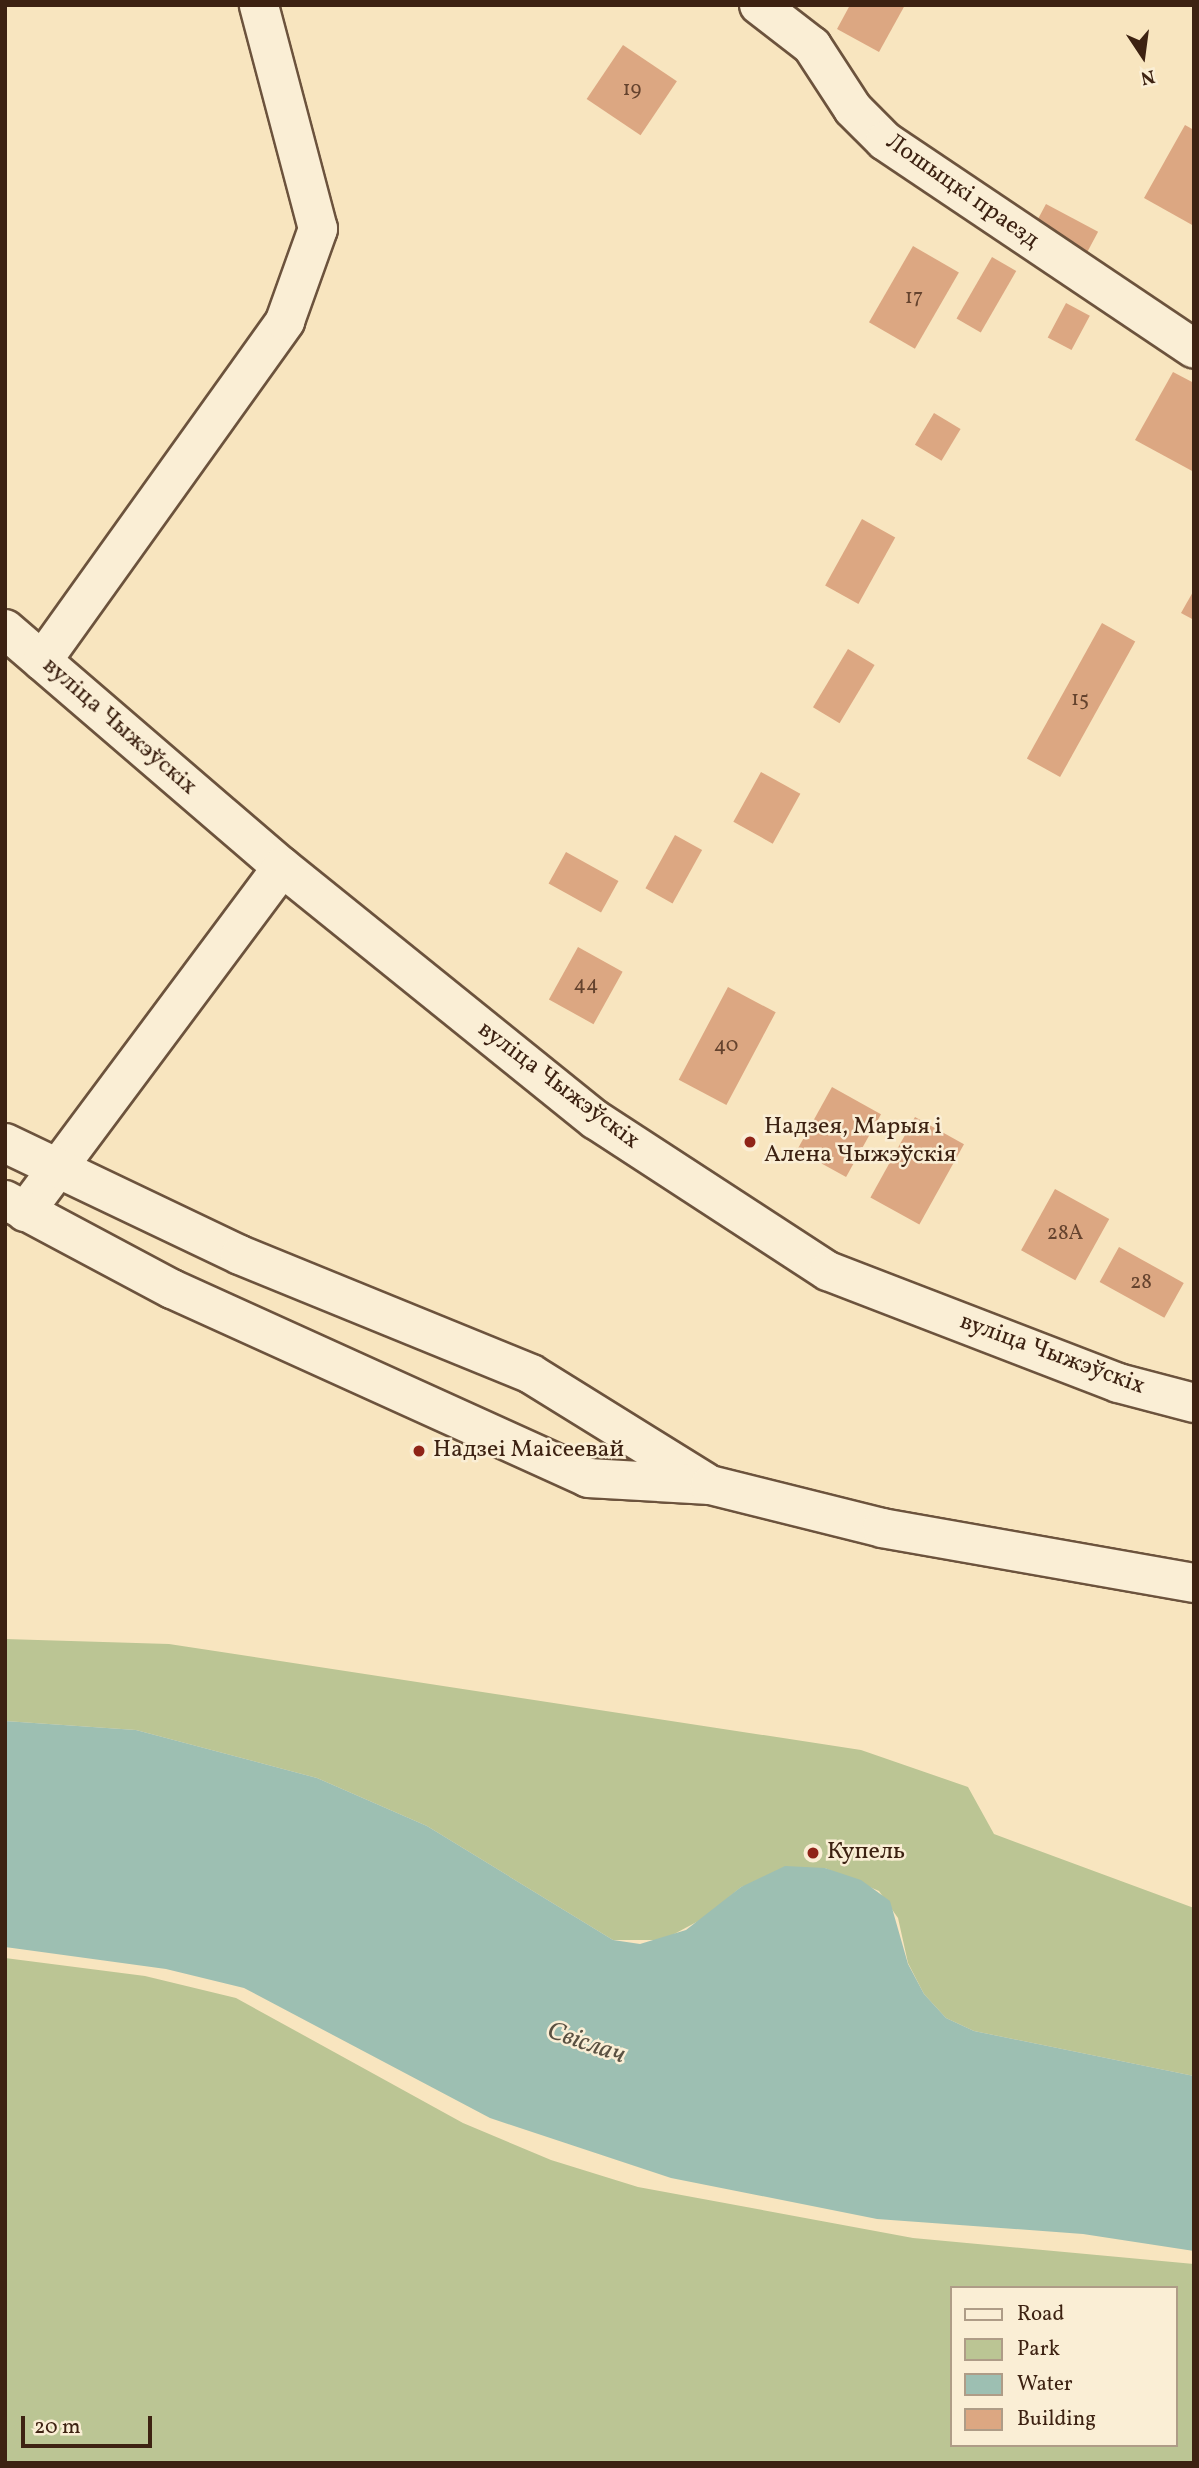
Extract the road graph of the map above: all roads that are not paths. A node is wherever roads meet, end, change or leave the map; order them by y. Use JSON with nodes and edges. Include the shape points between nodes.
{"nodes":[{"id":1,"x":259,"y":5,"type":"edge"},
{"id":2,"x":759,"y":5,"type":"edge"},
{"id":3,"x":1194,"y":349,"type":"edge"},
{"id":4,"x":5,"y":629,"type":"edge"},
{"id":5,"x":42,"y":661,"type":"junction"},
{"id":6,"x":282,"y":867,"type":"junction"},
{"id":7,"x":5,"y":1143,"type":"edge"},
{"id":8,"x":54,"y":1170,"type":"junction"},
{"id":9,"x":15,"y":1206,"type":"edge"},
{"id":10,"x":1194,"y":1403,"type":"edge"},
{"id":11,"x":710,"y":1485,"type":"junction"},
{"id":12,"x":1194,"y":1583,"type":"edge"}],
"edges":[{"from":1,"to":5,"type":"street","via":[[318,229],[285,321]]},
{"from":2,"to":3,"type":"street","name":"Лошыцкі праезд","via":[[812,46],[853,109],[885,141]]},
{"from":4,"to":5,"type":"street","name":"вуліца Чыжэўскіх"},
{"from":5,"to":6,"type":"street","name":"вуліца Чыжэўскіх"},
{"from":6,"to":8,"type":"street"},
{"from":6,"to":10,"type":"street","name":"вуліца Чыжэўскіх","via":[[596,1120],[828,1271],[1118,1383]]},
{"from":7,"to":8,"type":"street"},
{"from":8,"to":9,"type":"street"},
{"from":8,"to":11,"type":"street","via":[[531,1374]]},
{"from":9,"to":11,"type":"street","via":[[172,1289],[588,1478]]},
{"from":11,"to":12,"type":"street","via":[[882,1528]]}]}
